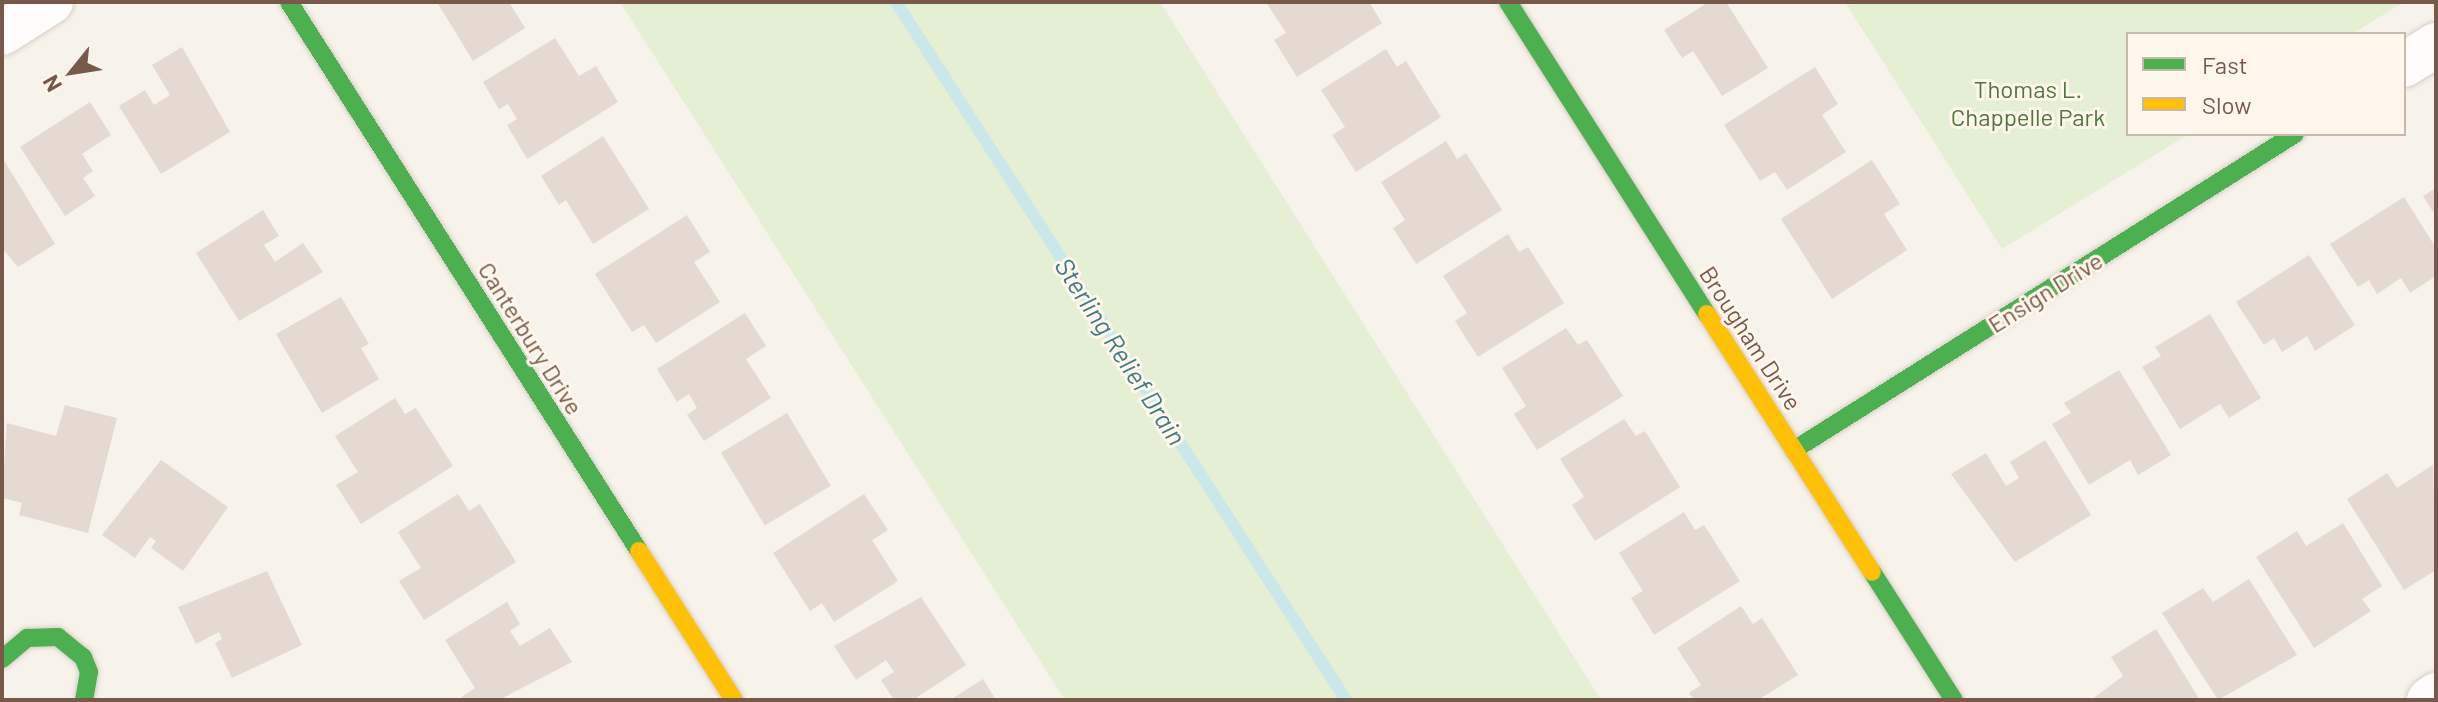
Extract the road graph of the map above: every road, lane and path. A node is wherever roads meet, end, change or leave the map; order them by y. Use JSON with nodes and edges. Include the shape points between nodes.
{"nodes":[{"id":1,"x":51,"y":2,"type":"edge"},
{"id":2,"x":289,"y":2,"type":"edge"},
{"id":3,"x":1508,"y":2,"type":"edge"},
{"id":4,"x":2,"y":33,"type":"edge"},
{"id":5,"x":2436,"y":45,"type":"edge"},
{"id":6,"x":2406,"y":64,"type":"edge"},
{"id":7,"x":2292,"y":136,"type":"edge"},
{"id":8,"x":1794,"y":450,"type":"junction"},
{"id":9,"x":2,"y":659,"type":"edge"},
{"id":10,"x":2436,"y":695,"type":"edge"},
{"id":11,"x":84,"y":700,"type":"edge"},
{"id":12,"x":734,"y":700,"type":"edge"},
{"id":13,"x":1954,"y":700,"type":"edge"},
{"id":14,"x":2429,"y":700,"type":"edge"}],
"edges":[{"from":1,"to":4,"type":"street"},
{"from":2,"to":12,"type":"street","name":"Canterbury Drive"},
{"from":3,"to":8,"type":"street","name":"Brougham Drive"},
{"from":5,"to":6,"type":"street"},
{"from":7,"to":8,"type":"street","name":"Ensign Drive"},
{"from":8,"to":13,"type":"street","name":"Brougham Drive"},
{"from":9,"to":11,"type":"street","via":[[27,638],[58,637],[83,657],[89,672]]},
{"from":10,"to":14,"type":"street"}]}
